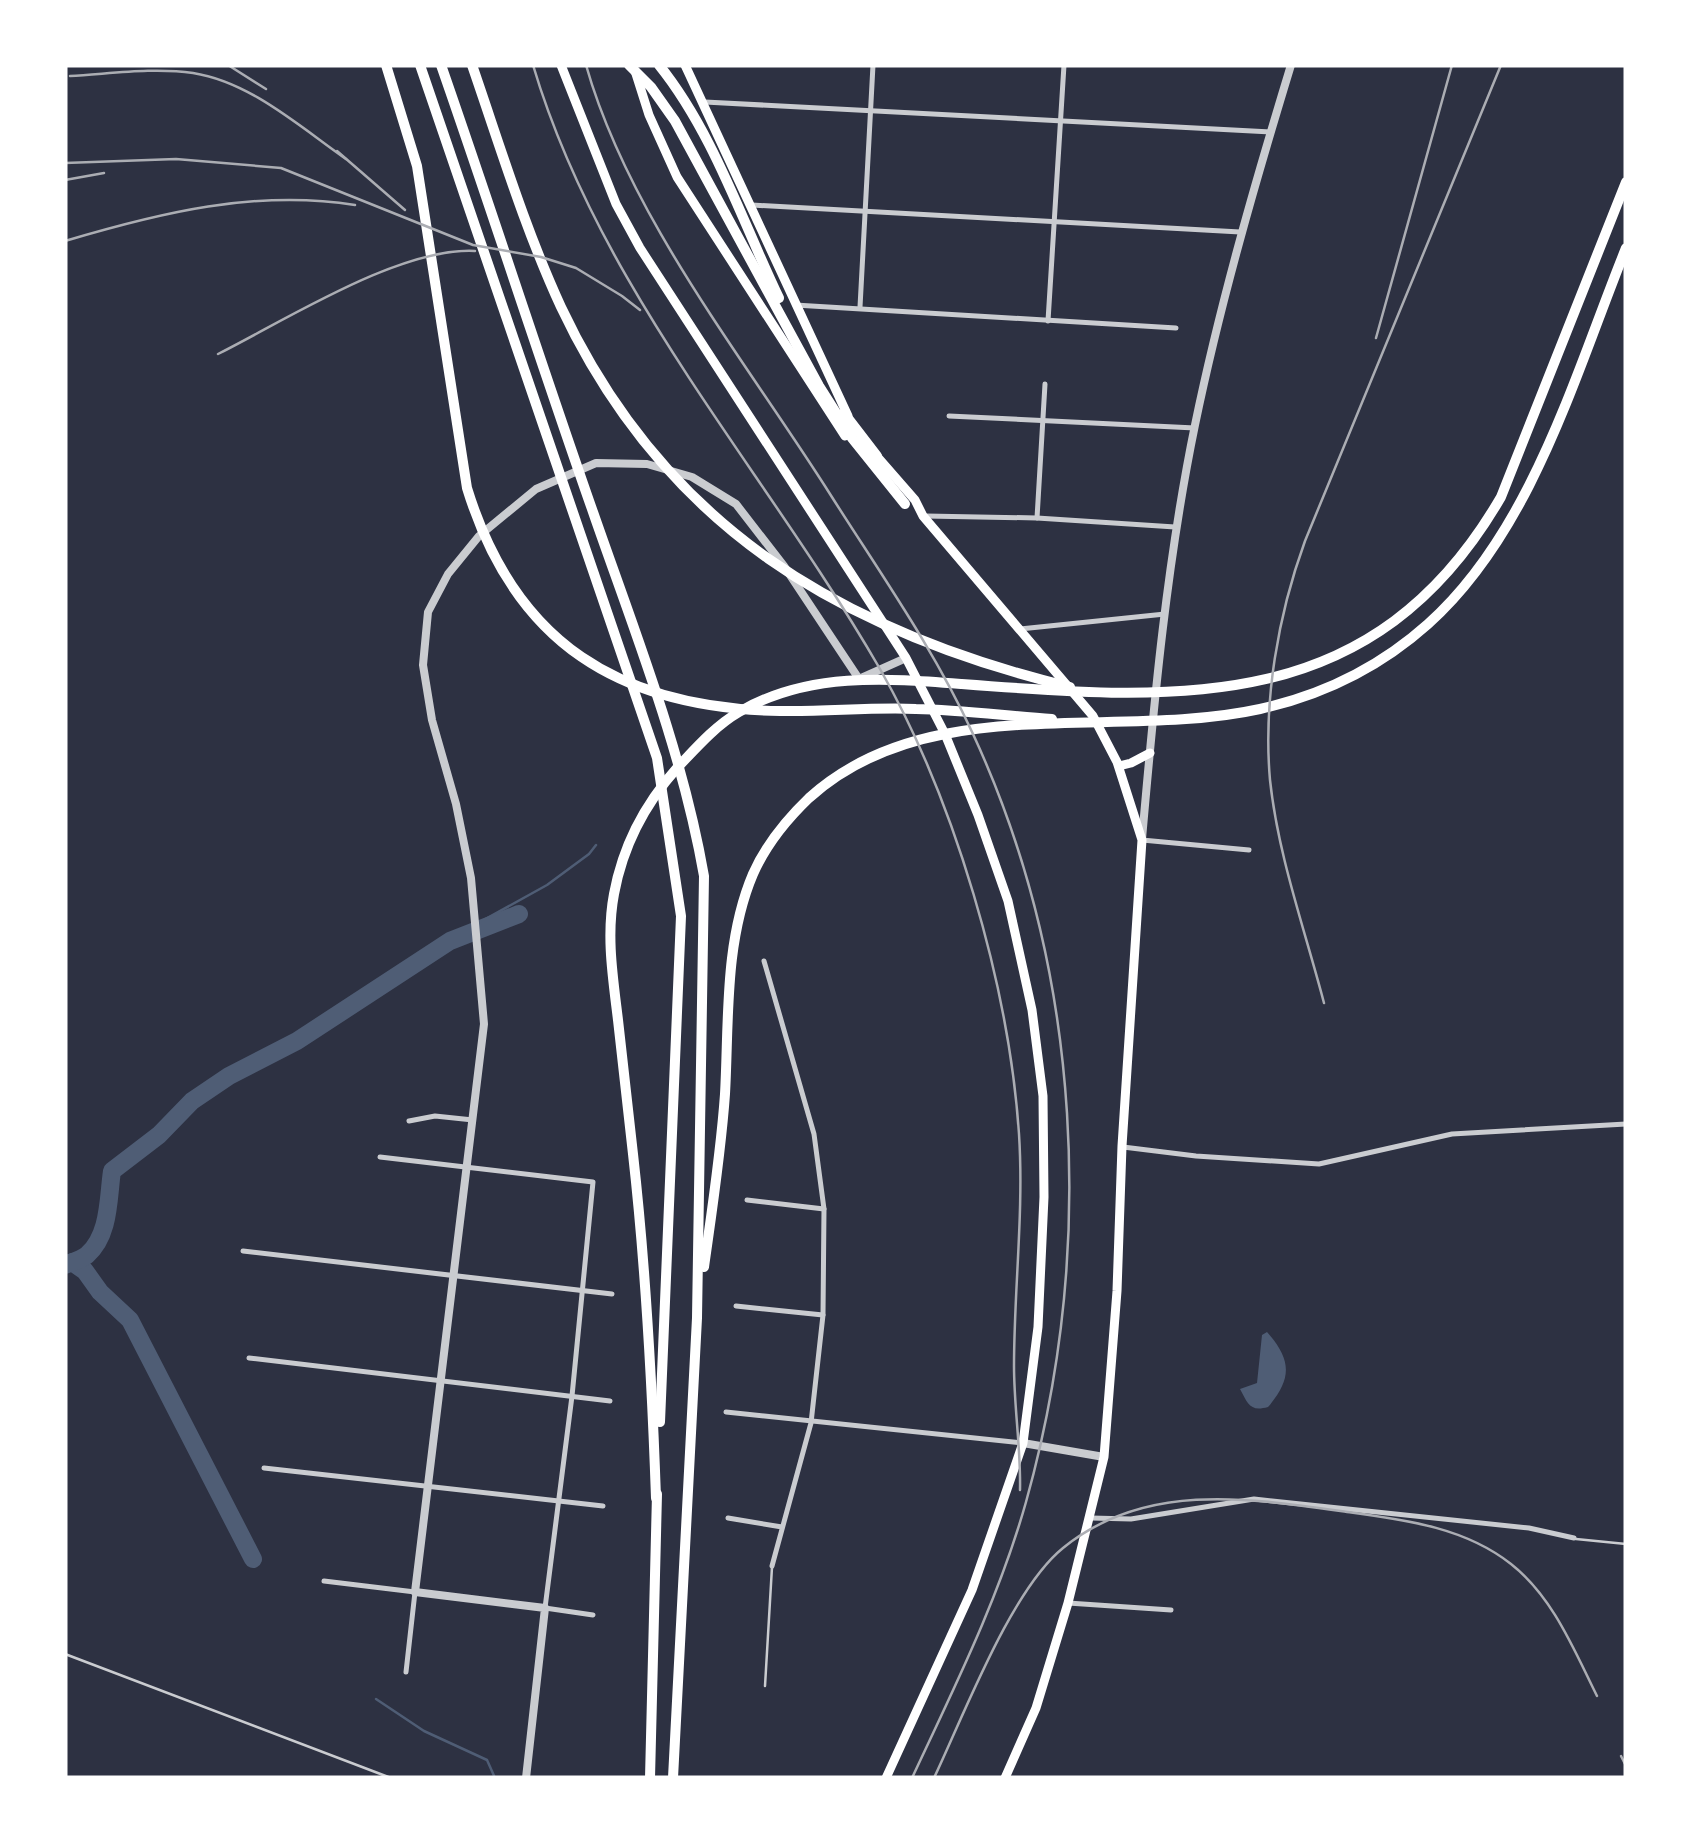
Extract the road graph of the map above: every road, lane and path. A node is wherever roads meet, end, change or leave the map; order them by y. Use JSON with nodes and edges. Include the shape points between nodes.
{"nodes":[{"id":1,"x":386,"y":65,"type":"edge"},
{"id":2,"x":420,"y":65,"type":"edge"},
{"id":3,"x":441,"y":65,"type":"edge"},
{"id":4,"x":472,"y":65,"type":"edge"},
{"id":5,"x":561,"y":65,"type":"edge"},
{"id":6,"x":631,"y":65,"type":"edge"},
{"id":7,"x":659,"y":65,"type":"edge"},
{"id":8,"x":685,"y":65,"type":"edge"},
{"id":9,"x":873,"y":65,"type":"edge"},
{"id":10,"x":1064,"y":65,"type":"edge"},
{"id":11,"x":1291,"y":65,"type":"edge"},
{"id":12,"x":702,"y":102,"type":"junction"},
{"id":13,"x":871,"y":111,"type":"junction"},
{"id":14,"x":1060,"y":122,"type":"junction"},
{"id":15,"x":1271,"y":132,"type":"junction"},
{"id":16,"x":1626,"y":168,"type":"edge"},
{"id":17,"x":1626,"y":182,"type":"edge"},
{"id":18,"x":1618,"y":202,"type":"junction"},
{"id":19,"x":749,"y":205,"type":"junction"},
{"id":20,"x":866,"y":210,"type":"junction"},
{"id":21,"x":1056,"y":221,"type":"junction"},
{"id":22,"x":1244,"y":232,"type":"junction"},
{"id":23,"x":1626,"y":248,"type":"edge"},
{"id":24,"x":794,"y":304,"type":"junction"},
{"id":25,"x":860,"y":308,"type":"junction"},
{"id":26,"x":1048,"y":322,"type":"junction"},
{"id":27,"x":1176,"y":328,"type":"dead end"},
{"id":28,"x":1045,"y":384,"type":"dead end"},
{"id":29,"x":950,"y":416,"type":"dead end"},
{"id":30,"x":1042,"y":420,"type":"junction"},
{"id":31,"x":1195,"y":428,"type":"junction"},
{"id":32,"x":877,"y":456,"type":"junction"},
{"id":33,"x":904,"y":504,"type":"junction"},
{"id":34,"x":923,"y":516,"type":"junction"},
{"id":35,"x":1037,"y":518,"type":"junction"},
{"id":36,"x":1178,"y":528,"type":"junction"},
{"id":37,"x":1166,"y":614,"type":"junction"},
{"id":38,"x":1020,"y":629,"type":"junction"},
{"id":39,"x":906,"y":658,"type":"junction"},
{"id":40,"x":858,"y":680,"type":"junction"},
{"id":41,"x":1106,"y":694,"type":"junction"},
{"id":42,"x":1088,"y":722,"type":"junction"},
{"id":43,"x":1150,"y":753,"type":"junction"},
{"id":44,"x":1118,"y":766,"type":"junction"},
{"id":45,"x":1142,"y":840,"type":"junction"},
{"id":46,"x":1249,"y":850,"type":"dead end"},
{"id":47,"x":764,"y":961,"type":"dead end"},
{"id":48,"x":473,"y":1120,"type":"junction"},
{"id":49,"x":409,"y":1121,"type":"dead end"},
{"id":50,"x":1626,"y":1124,"type":"edge"},
{"id":51,"x":1122,"y":1146,"type":"junction"},
{"id":52,"x":380,"y":1157,"type":"dead end"},
{"id":53,"x":468,"y":1167,"type":"junction"},
{"id":54,"x":747,"y":1200,"type":"dead end"},
{"id":55,"x":824,"y":1209,"type":"junction"},
{"id":56,"x":243,"y":1251,"type":"dead end"},
{"id":57,"x":453,"y":1275,"type":"junction"},
{"id":58,"x":584,"y":1291,"type":"junction"},
{"id":59,"x":612,"y":1294,"type":"dead end"},
{"id":60,"x":736,"y":1306,"type":"dead end"},
{"id":61,"x":823,"y":1315,"type":"junction"},
{"id":62,"x":697,"y":1318,"type":"junction"},
{"id":63,"x":249,"y":1358,"type":"dead end"},
{"id":64,"x":442,"y":1381,"type":"junction"},
{"id":65,"x":572,"y":1396,"type":"junction"},
{"id":66,"x":610,"y":1400,"type":"dead end"},
{"id":67,"x":726,"y":1412,"type":"dead end"},
{"id":68,"x":812,"y":1423,"type":"junction"},
{"id":69,"x":1022,"y":1443,"type":"junction"},
{"id":70,"x":1104,"y":1457,"type":"junction"},
{"id":71,"x":264,"y":1468,"type":"dead end"},
{"id":72,"x":428,"y":1487,"type":"junction"},
{"id":73,"x":656,"y":1498,"type":"junction"},
{"id":74,"x":558,"y":1501,"type":"junction"},
{"id":75,"x":603,"y":1506,"type":"dead end"},
{"id":76,"x":728,"y":1518,"type":"dead end"},
{"id":77,"x":1088,"y":1518,"type":"junction"},
{"id":78,"x":782,"y":1526,"type":"junction"},
{"id":79,"x":1574,"y":1538,"type":"joint"},
{"id":80,"x":1626,"y":1544,"type":"edge"},
{"id":81,"x":772,"y":1566,"type":"joint"},
{"id":82,"x":324,"y":1581,"type":"dead end"},
{"id":83,"x":415,"y":1592,"type":"junction"},
{"id":84,"x":1068,"y":1603,"type":"junction"},
{"id":85,"x":545,"y":1608,"type":"junction"},
{"id":86,"x":1171,"y":1610,"type":"dead end"},
{"id":87,"x":593,"y":1615,"type":"dead end"},
{"id":88,"x":65,"y":1654,"type":"edge"},
{"id":89,"x":406,"y":1672,"type":"dead end"},
{"id":90,"x":765,"y":1686,"type":"dead end"},
{"id":91,"x":391,"y":1778,"type":"edge"},
{"id":92,"x":526,"y":1778,"type":"edge"},
{"id":93,"x":650,"y":1778,"type":"edge"},
{"id":94,"x":673,"y":1778,"type":"edge"},
{"id":95,"x":886,"y":1778,"type":"edge"},
{"id":96,"x":1006,"y":1778,"type":"edge"}],
"edges":[{"from":1,"to":42,"type":"highway","via":[[430,236],[467,488],[503,574],[560,641],[646,692],[708,707],[915,708]]},
{"from":2,"to":73,"type":"highway","via":[[657,758],[680,900]]},
{"from":3,"to":62,"type":"highway","via":[[668,722],[704,876]]},
{"from":4,"to":41,"type":"highway","via":[[551,285],[593,366],[642,438],[719,520],[786,572],[874,622],[976,661]]},
{"from":5,"to":39,"type":"main road","via":[[640,248]]},
{"from":6,"to":33,"type":"highway","via":[[658,96],[819,386]]},
{"from":6,"to":33,"type":"main road","via":[[688,197],[823,406]]},
{"from":7,"to":32,"type":"highway","via":[[707,144],[815,365]]},
{"from":8,"to":12,"type":"main road"},
{"from":9,"to":13,"type":"street"},
{"from":10,"to":14,"type":"street"},
{"from":11,"to":15,"type":"street"},
{"from":12,"to":13,"type":"street"},
{"from":12,"to":19,"type":"main road"},
{"from":13,"to":14,"type":"street"},
{"from":13,"to":20,"type":"street"},
{"from":14,"to":15,"type":"street"},
{"from":14,"to":21,"type":"street"},
{"from":15,"to":22,"type":"street"},
{"from":16,"to":18,"type":"highway"},
{"from":17,"to":18,"type":"highway"},
{"from":18,"to":41,"type":"highway","via":[[1501,497],[1472,544],[1418,604],[1367,640],[1293,672],[1194,692]]},
{"from":19,"to":20,"type":"street"},
{"from":19,"to":24,"type":"main road"},
{"from":20,"to":21,"type":"street"},
{"from":20,"to":25,"type":"street"},
{"from":21,"to":22,"type":"street"},
{"from":21,"to":26,"type":"street"},
{"from":22,"to":31,"type":"street"},
{"from":23,"to":42,"type":"highway","via":[[1523,500],[1487,560],[1430,622],[1352,678],[1263,709]]},
{"from":24,"to":25,"type":"street"},
{"from":24,"to":32,"type":"main road","via":[[842,406]]},
{"from":25,"to":26,"type":"street"},
{"from":26,"to":27,"type":"street"},
{"from":28,"to":30,"type":"street"},
{"from":29,"to":30,"type":"street"},
{"from":30,"to":31,"type":"street"},
{"from":30,"to":35,"type":"street"},
{"from":31,"to":36,"type":"street"},
{"from":32,"to":34,"type":"main road"},
{"from":33,"to":34,"type":"main road"},
{"from":34,"to":35,"type":"street"},
{"from":34,"to":38,"type":"main road"},
{"from":35,"to":36,"type":"street"},
{"from":36,"to":37,"type":"street"},
{"from":37,"to":38,"type":"street"},
{"from":37,"to":43,"type":"street"},
{"from":38,"to":44,"type":"main road","via":[[1093,716]]},
{"from":39,"to":40,"type":"street"},
{"from":39,"to":69,"type":"main road","via":[[978,815],[1008,901],[1032,1010],[1043,1096],[1044,1197],[1038,1328]]},
{"from":40,"to":41,"type":"highway"},
{"from":40,"to":48,"type":"street","via":[[736,504],[692,477],[647,464],[596,463],[536,489],[479,536],[428,612],[423,665],[477,920],[484,1024]]},
{"from":40,"to":73,"type":"highway","via":[[807,686],[743,709],[707,737],[651,799],[616,885],[610,941],[648,1306]]},
{"from":42,"to":62,"type":"highway","via":[[923,738],[876,754],[833,779],[778,832],[753,874],[736,936],[721,1143]]},
{"from":43,"to":44,"type":"main road"},
{"from":43,"to":45,"type":"street"},
{"from":44,"to":45,"type":"main road"},
{"from":45,"to":46,"type":"street"},
{"from":45,"to":51,"type":"main road"},
{"from":47,"to":55,"type":"street","via":[[814,1134]]},
{"from":48,"to":49,"type":"street"},
{"from":48,"to":53,"type":"street"},
{"from":50,"to":51,"type":"street","via":[[1452,1134],[1319,1164]]},
{"from":51,"to":70,"type":"main road"},
{"from":52,"to":53,"type":"street"},
{"from":53,"to":57,"type":"street"},
{"from":53,"to":58,"type":"street","via":[[594,1182]]},
{"from":54,"to":55,"type":"street"},
{"from":55,"to":61,"type":"street"},
{"from":56,"to":57,"type":"street"},
{"from":57,"to":58,"type":"street"},
{"from":57,"to":64,"type":"street"},
{"from":58,"to":59,"type":"street"},
{"from":58,"to":65,"type":"street"},
{"from":60,"to":61,"type":"street"},
{"from":61,"to":68,"type":"street"},
{"from":62,"to":94,"type":"highway"},
{"from":63,"to":64,"type":"street"},
{"from":64,"to":65,"type":"street"},
{"from":64,"to":72,"type":"street"},
{"from":65,"to":66,"type":"street"},
{"from":65,"to":74,"type":"street"},
{"from":67,"to":68,"type":"street"},
{"from":68,"to":69,"type":"street"},
{"from":68,"to":78,"type":"street"},
{"from":69,"to":70,"type":"street"},
{"from":69,"to":95,"type":"main road","via":[[972,1590]]},
{"from":70,"to":77,"type":"main road"},
{"from":71,"to":72,"type":"street"},
{"from":72,"to":74,"type":"street"},
{"from":72,"to":83,"type":"street"},
{"from":73,"to":93,"type":"highway"},
{"from":74,"to":75,"type":"street"},
{"from":74,"to":85,"type":"street"},
{"from":76,"to":78,"type":"street"},
{"from":77,"to":79,"type":"street","via":[[1132,1519],[1254,1499]]},
{"from":77,"to":84,"type":"main road"},
{"from":78,"to":81,"type":"street"},
{"from":79,"to":80,"type":"lane"},
{"from":81,"to":90,"type":"lane"},
{"from":82,"to":83,"type":"street"},
{"from":83,"to":85,"type":"street"},
{"from":83,"to":89,"type":"street"},
{"from":84,"to":86,"type":"street"},
{"from":84,"to":96,"type":"main road"},
{"from":85,"to":87,"type":"street"},
{"from":85,"to":92,"type":"street"},
{"from":88,"to":91,"type":"lane"}]}
